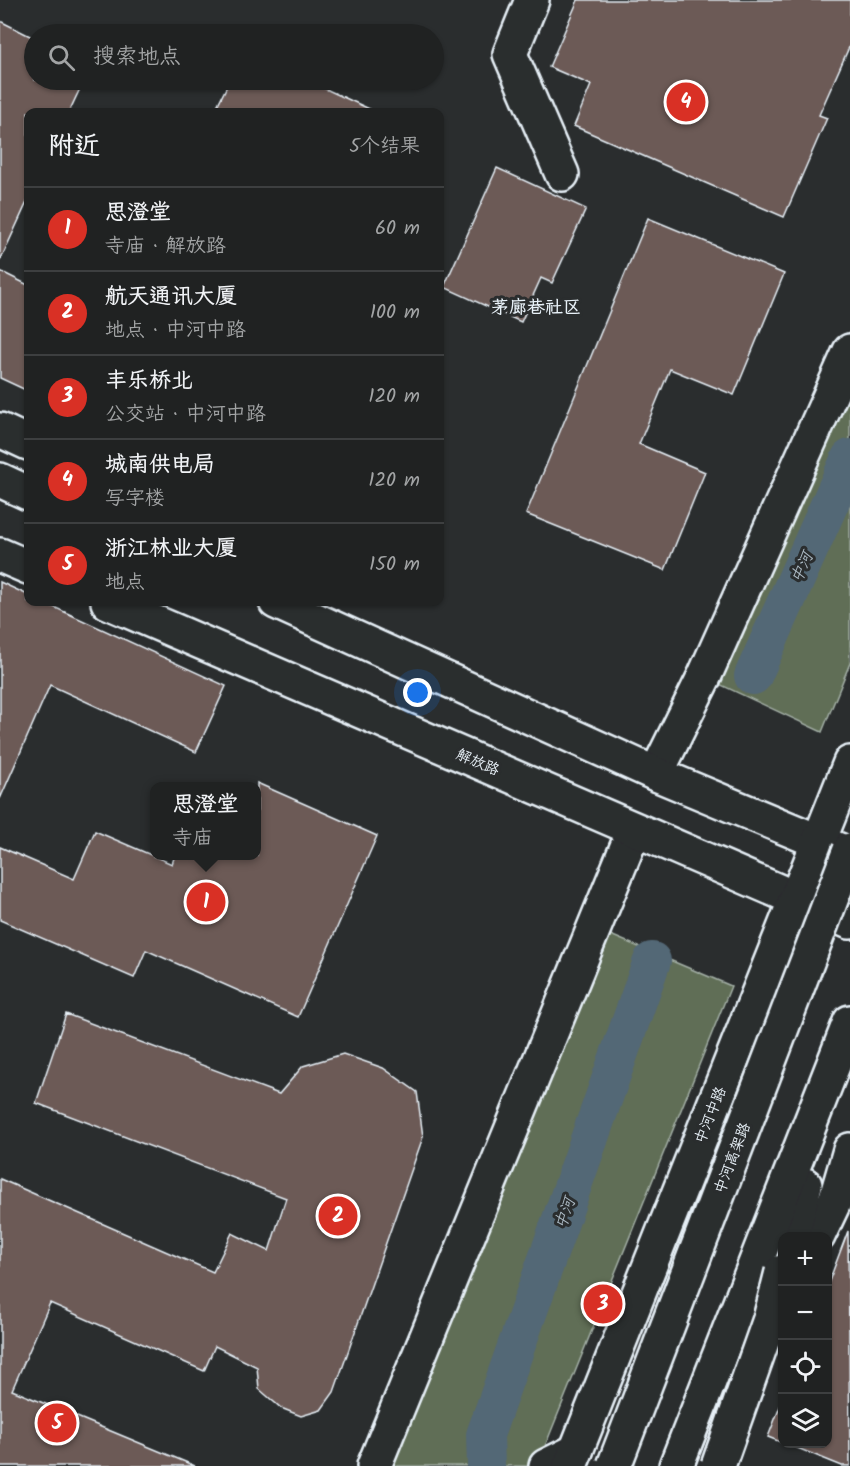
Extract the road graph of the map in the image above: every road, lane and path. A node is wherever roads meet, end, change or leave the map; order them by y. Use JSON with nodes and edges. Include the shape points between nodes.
{"nodes":[{"id":1,"x":532,"y":0,"type":"edge"},
{"id":2,"x":562,"y":174,"type":"dead end"},
{"id":3,"x":850,"y":351,"type":"edge"},
{"id":4,"x":0,"y":429,"type":"edge"},
{"id":5,"x":24,"y":441,"type":"edge"},
{"id":6,"x":0,"y":480,"type":"edge"},
{"id":7,"x":24,"y":491,"type":"edge"},
{"id":8,"x":0,"y":555,"type":"edge"},
{"id":9,"x":24,"y":565,"type":"edge"},
{"id":10,"x":117,"y":606,"type":"edge"},
{"id":11,"x":285,"y":606,"type":"edge"},
{"id":12,"x":850,"y":763,"type":"edge"},
{"id":13,"x":656,"y":774,"type":"junction"},
{"id":14,"x":634,"y":830,"type":"junction"},
{"id":15,"x":819,"y":842,"type":"junction"},
{"id":16,"x":850,"y":853,"type":"edge"},
{"id":17,"x":796,"y":899,"type":"junction"},
{"id":18,"x":850,"y":922,"type":"edge"},
{"id":19,"x":847,"y":1030,"type":"edge"},
{"id":20,"x":850,"y":1150,"type":"edge"},
{"id":21,"x":793,"y":1232,"type":"edge"},
{"id":22,"x":820,"y":1232,"type":"edge"},
{"id":23,"x":779,"y":1286,"type":"edge"},
{"id":24,"x":778,"y":1326,"type":"edge"},
{"id":25,"x":573,"y":1458,"type":"edge"},
{"id":26,"x":374,"y":1466,"type":"edge"},
{"id":27,"x":546,"y":1466,"type":"edge"},
{"id":28,"x":614,"y":1466,"type":"edge"},
{"id":29,"x":676,"y":1466,"type":"edge"},
{"id":30,"x":716,"y":1466,"type":"edge"}],
"edges":[{"from":1,"to":2,"type":"main road","via":[[510,54]]},
{"from":3,"to":13,"type":"main road","via":[[704,677]]},
{"from":4,"to":5,"type":"main road"},
{"from":6,"to":7,"type":"main road"},
{"from":8,"to":9,"type":"main road"},
{"from":10,"to":14,"type":"main road","name":"解放路"},
{"from":11,"to":13,"type":"main road"},
{"from":12,"to":15,"type":"main road","name":"中河中路"},
{"from":13,"to":15,"type":"main road"},
{"from":14,"to":17,"type":"main road","name":"解放路"},
{"from":14,"to":26,"type":"main road"},
{"from":15,"to":16,"type":"main road"},
{"from":15,"to":17,"type":"main road","name":"中河中路"},
{"from":16,"to":28,"type":"main road","name":"中河高架路","bridge":true},
{"from":17,"to":18,"type":"main road","name":"解放路"},
{"from":17,"to":25,"type":"main road","name":"中河中路"},
{"from":19,"to":21,"type":"main road"},
{"from":19,"to":29,"type":"main road"},
{"from":20,"to":22,"type":"main road","via":[[836,1198]]},
{"from":23,"to":30,"type":"main road","bridge":true},
{"from":24,"to":30,"type":"main road"},
{"from":25,"to":27,"type":"main road"}]}
